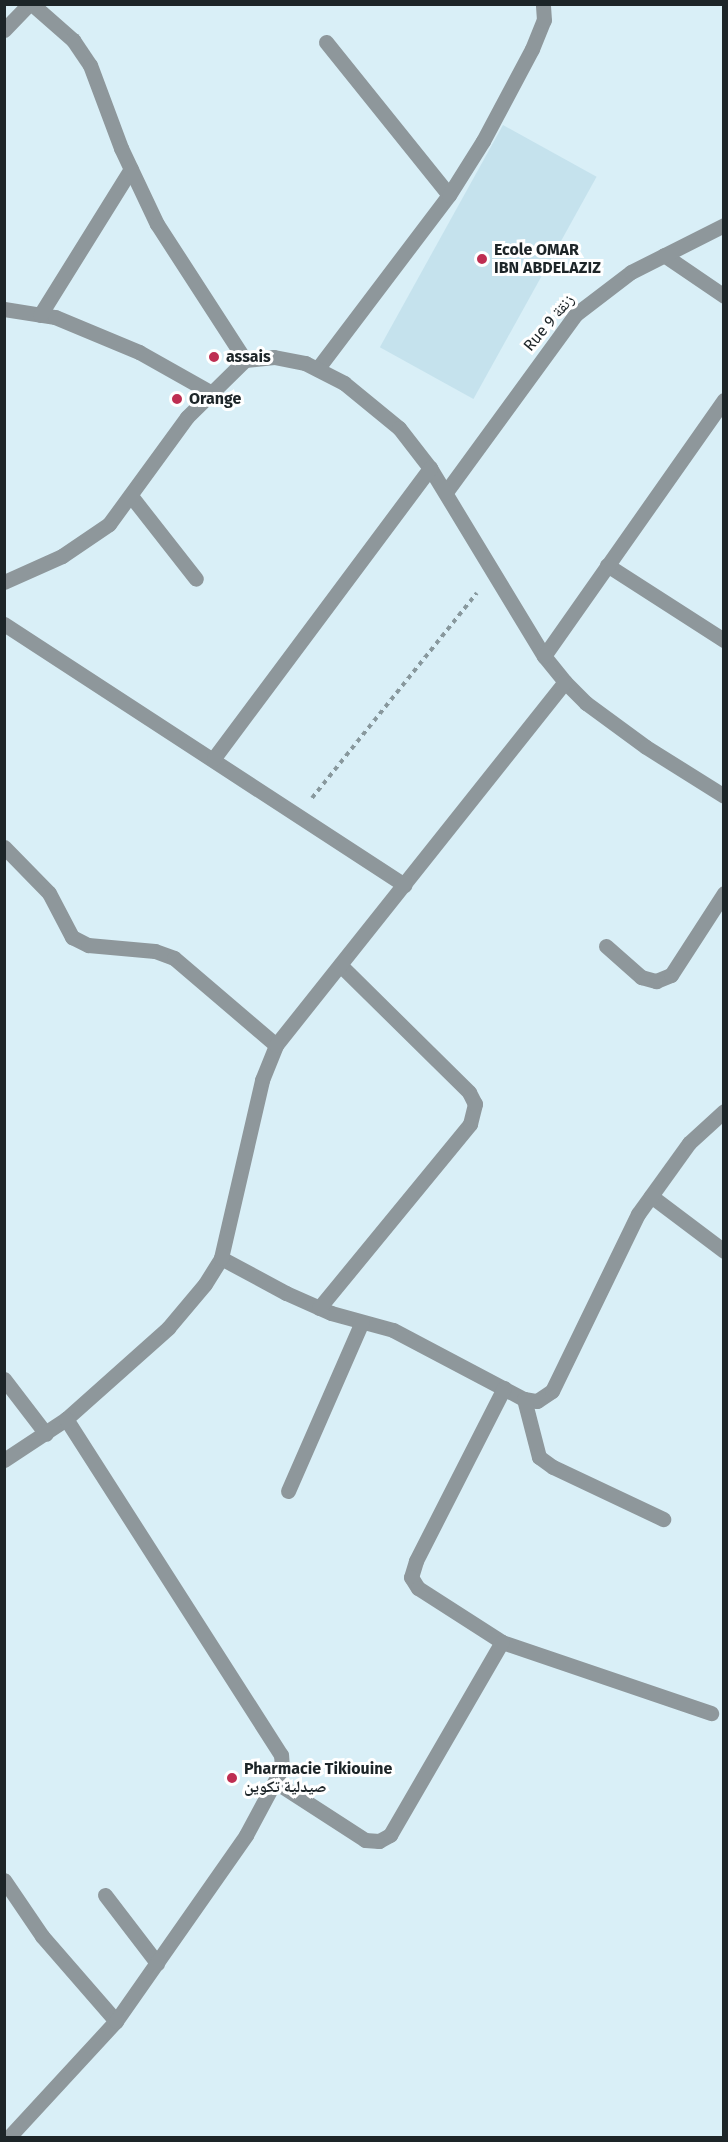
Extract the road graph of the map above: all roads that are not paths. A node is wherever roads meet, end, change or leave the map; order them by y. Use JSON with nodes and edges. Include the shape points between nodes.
{"nodes":[{"id":1,"x":30,"y":4,"type":"edge"},
{"id":2,"x":543,"y":4,"type":"edge"},
{"id":3,"x":4,"y":30,"type":"edge"},
{"id":4,"x":326,"y":42,"type":"dead end"},
{"id":5,"x":131,"y":169,"type":"junction"},
{"id":6,"x":449,"y":195,"type":"junction"},
{"id":7,"x":723,"y":225,"type":"edge"},
{"id":8,"x":664,"y":255,"type":"junction"},
{"id":9,"x":723,"y":296,"type":"edge"},
{"id":10,"x":4,"y":309,"type":"edge"},
{"id":11,"x":40,"y":315,"type":"junction"},
{"id":12,"x":245,"y":360,"type":"junction"},
{"id":13,"x":318,"y":368,"type":"junction"},
{"id":14,"x":210,"y":392,"type":"junction"},
{"id":15,"x":723,"y":400,"type":"edge"},
{"id":16,"x":430,"y":468,"type":"junction"},
{"id":17,"x":446,"y":492,"type":"junction"},
{"id":18,"x":131,"y":496,"type":"junction"},
{"id":19,"x":608,"y":565,"type":"junction"},
{"id":20,"x":196,"y":579,"type":"dead end"},
{"id":21,"x":4,"y":582,"type":"edge"},
{"id":22,"x":4,"y":624,"type":"edge"},
{"id":23,"x":723,"y":640,"type":"edge"},
{"id":24,"x":543,"y":656,"type":"junction"},
{"id":25,"x":565,"y":682,"type":"junction"},
{"id":26,"x":214,"y":758,"type":"junction"},
{"id":27,"x":723,"y":796,"type":"edge"},
{"id":28,"x":4,"y":847,"type":"edge"},
{"id":29,"x":405,"y":885,"type":"junction"},
{"id":30,"x":723,"y":893,"type":"edge"},
{"id":31,"x":606,"y":946,"type":"dead end"},
{"id":32,"x":340,"y":965,"type":"junction"},
{"id":33,"x":276,"y":1045,"type":"junction"},
{"id":34,"x":723,"y":1111,"type":"edge"},
{"id":35,"x":651,"y":1196,"type":"junction"},
{"id":36,"x":723,"y":1251,"type":"edge"},
{"id":37,"x":221,"y":1258,"type":"junction"},
{"id":38,"x":319,"y":1308,"type":"junction"},
{"id":39,"x":362,"y":1322,"type":"junction"},
{"id":40,"x":4,"y":1379,"type":"edge"},
{"id":41,"x":504,"y":1388,"type":"junction"},
{"id":42,"x":524,"y":1399,"type":"junction"},
{"id":43,"x":66,"y":1419,"type":"junction"},
{"id":44,"x":46,"y":1434,"type":"junction"},
{"id":45,"x":4,"y":1460,"type":"edge"},
{"id":46,"x":288,"y":1491,"type":"dead end"},
{"id":47,"x":663,"y":1520,"type":"dead end"},
{"id":48,"x":502,"y":1642,"type":"junction"},
{"id":49,"x":711,"y":1713,"type":"dead end"},
{"id":50,"x":277,"y":1783,"type":"junction"},
{"id":51,"x":4,"y":1880,"type":"edge"},
{"id":52,"x":105,"y":1895,"type":"dead end"},
{"id":53,"x":157,"y":1963,"type":"junction"},
{"id":54,"x":116,"y":2021,"type":"junction"},
{"id":55,"x":8,"y":2132,"type":"edge"}],
"edges":[{"from":1,"to":3,"type":"street"},
{"from":1,"to":5,"type":"street","via":[[73,40],[90,65]]},
{"from":2,"to":6,"type":"street","via":[[544,20],[532,49]]},
{"from":4,"to":6,"type":"street"},
{"from":5,"to":11,"type":"street"},
{"from":5,"to":12,"type":"street","via":[[183,267]]},
{"from":6,"to":13,"type":"street"},
{"from":7,"to":8,"type":"street","name":"Rue 9 زنقة"},
{"from":8,"to":9,"type":"street"},
{"from":8,"to":17,"type":"street","name":"Rue 9 زنقة","via":[[606,288],[576,314]]},
{"from":10,"to":11,"type":"street"},
{"from":11,"to":14,"type":"street","via":[[55,317],[139,352]]},
{"from":12,"to":13,"type":"street","via":[[274,357]]},
{"from":12,"to":14,"type":"street"},
{"from":13,"to":16,"type":"street","via":[[344,383],[399,428]]},
{"from":14,"to":18,"type":"street","via":[[187,417]]},
{"from":15,"to":19,"type":"street"},
{"from":16,"to":17,"type":"street"},
{"from":16,"to":26,"type":"street"},
{"from":17,"to":24,"type":"street"},
{"from":18,"to":20,"type":"street"},
{"from":18,"to":21,"type":"street","via":[[109,524],[62,556]]},
{"from":19,"to":23,"type":"street"},
{"from":19,"to":24,"type":"street"},
{"from":22,"to":26,"type":"street"},
{"from":24,"to":25,"type":"street"},
{"from":25,"to":27,"type":"street","via":[[586,703],[646,747]]},
{"from":25,"to":29,"type":"street"},
{"from":26,"to":29,"type":"street"},
{"from":28,"to":33,"type":"street","via":[[49,893],[72,937],[88,945],[155,951],[174,958]]},
{"from":29,"to":32,"type":"street"},
{"from":30,"to":31,"type":"street","via":[[671,975],[656,981],[641,977]]},
{"from":32,"to":33,"type":"street"},
{"from":32,"to":38,"type":"street","via":[[469,1092],[475,1104],[470,1124]]},
{"from":33,"to":37,"type":"street","via":[[262,1080]]},
{"from":34,"to":35,"type":"street","via":[[689,1143]]},
{"from":35,"to":36,"type":"street"},
{"from":35,"to":42,"type":"street","via":[[601,1285],[552,1391],[537,1401]]},
{"from":37,"to":38,"type":"street"},
{"from":37,"to":43,"type":"street","via":[[168,1328]]},
{"from":38,"to":39,"type":"street"},
{"from":39,"to":41,"type":"street","via":[[393,1330]]},
{"from":39,"to":46,"type":"street"},
{"from":40,"to":44,"type":"street"},
{"from":41,"to":42,"type":"street"},
{"from":41,"to":48,"type":"street","via":[[411,1576],[418,1588]]},
{"from":42,"to":47,"type":"street","via":[[539,1456],[552,1467]]},
{"from":43,"to":44,"type":"street"},
{"from":43,"to":50,"type":"street","via":[[281,1755]]},
{"from":44,"to":45,"type":"street"},
{"from":48,"to":49,"type":"street"},
{"from":48,"to":50,"type":"street","via":[[390,1835],[379,1841],[365,1840]]},
{"from":50,"to":53,"type":"street"},
{"from":51,"to":54,"type":"street","via":[[42,1936]]},
{"from":52,"to":53,"type":"street"},
{"from":53,"to":54,"type":"street"},
{"from":54,"to":55,"type":"street"}]}
